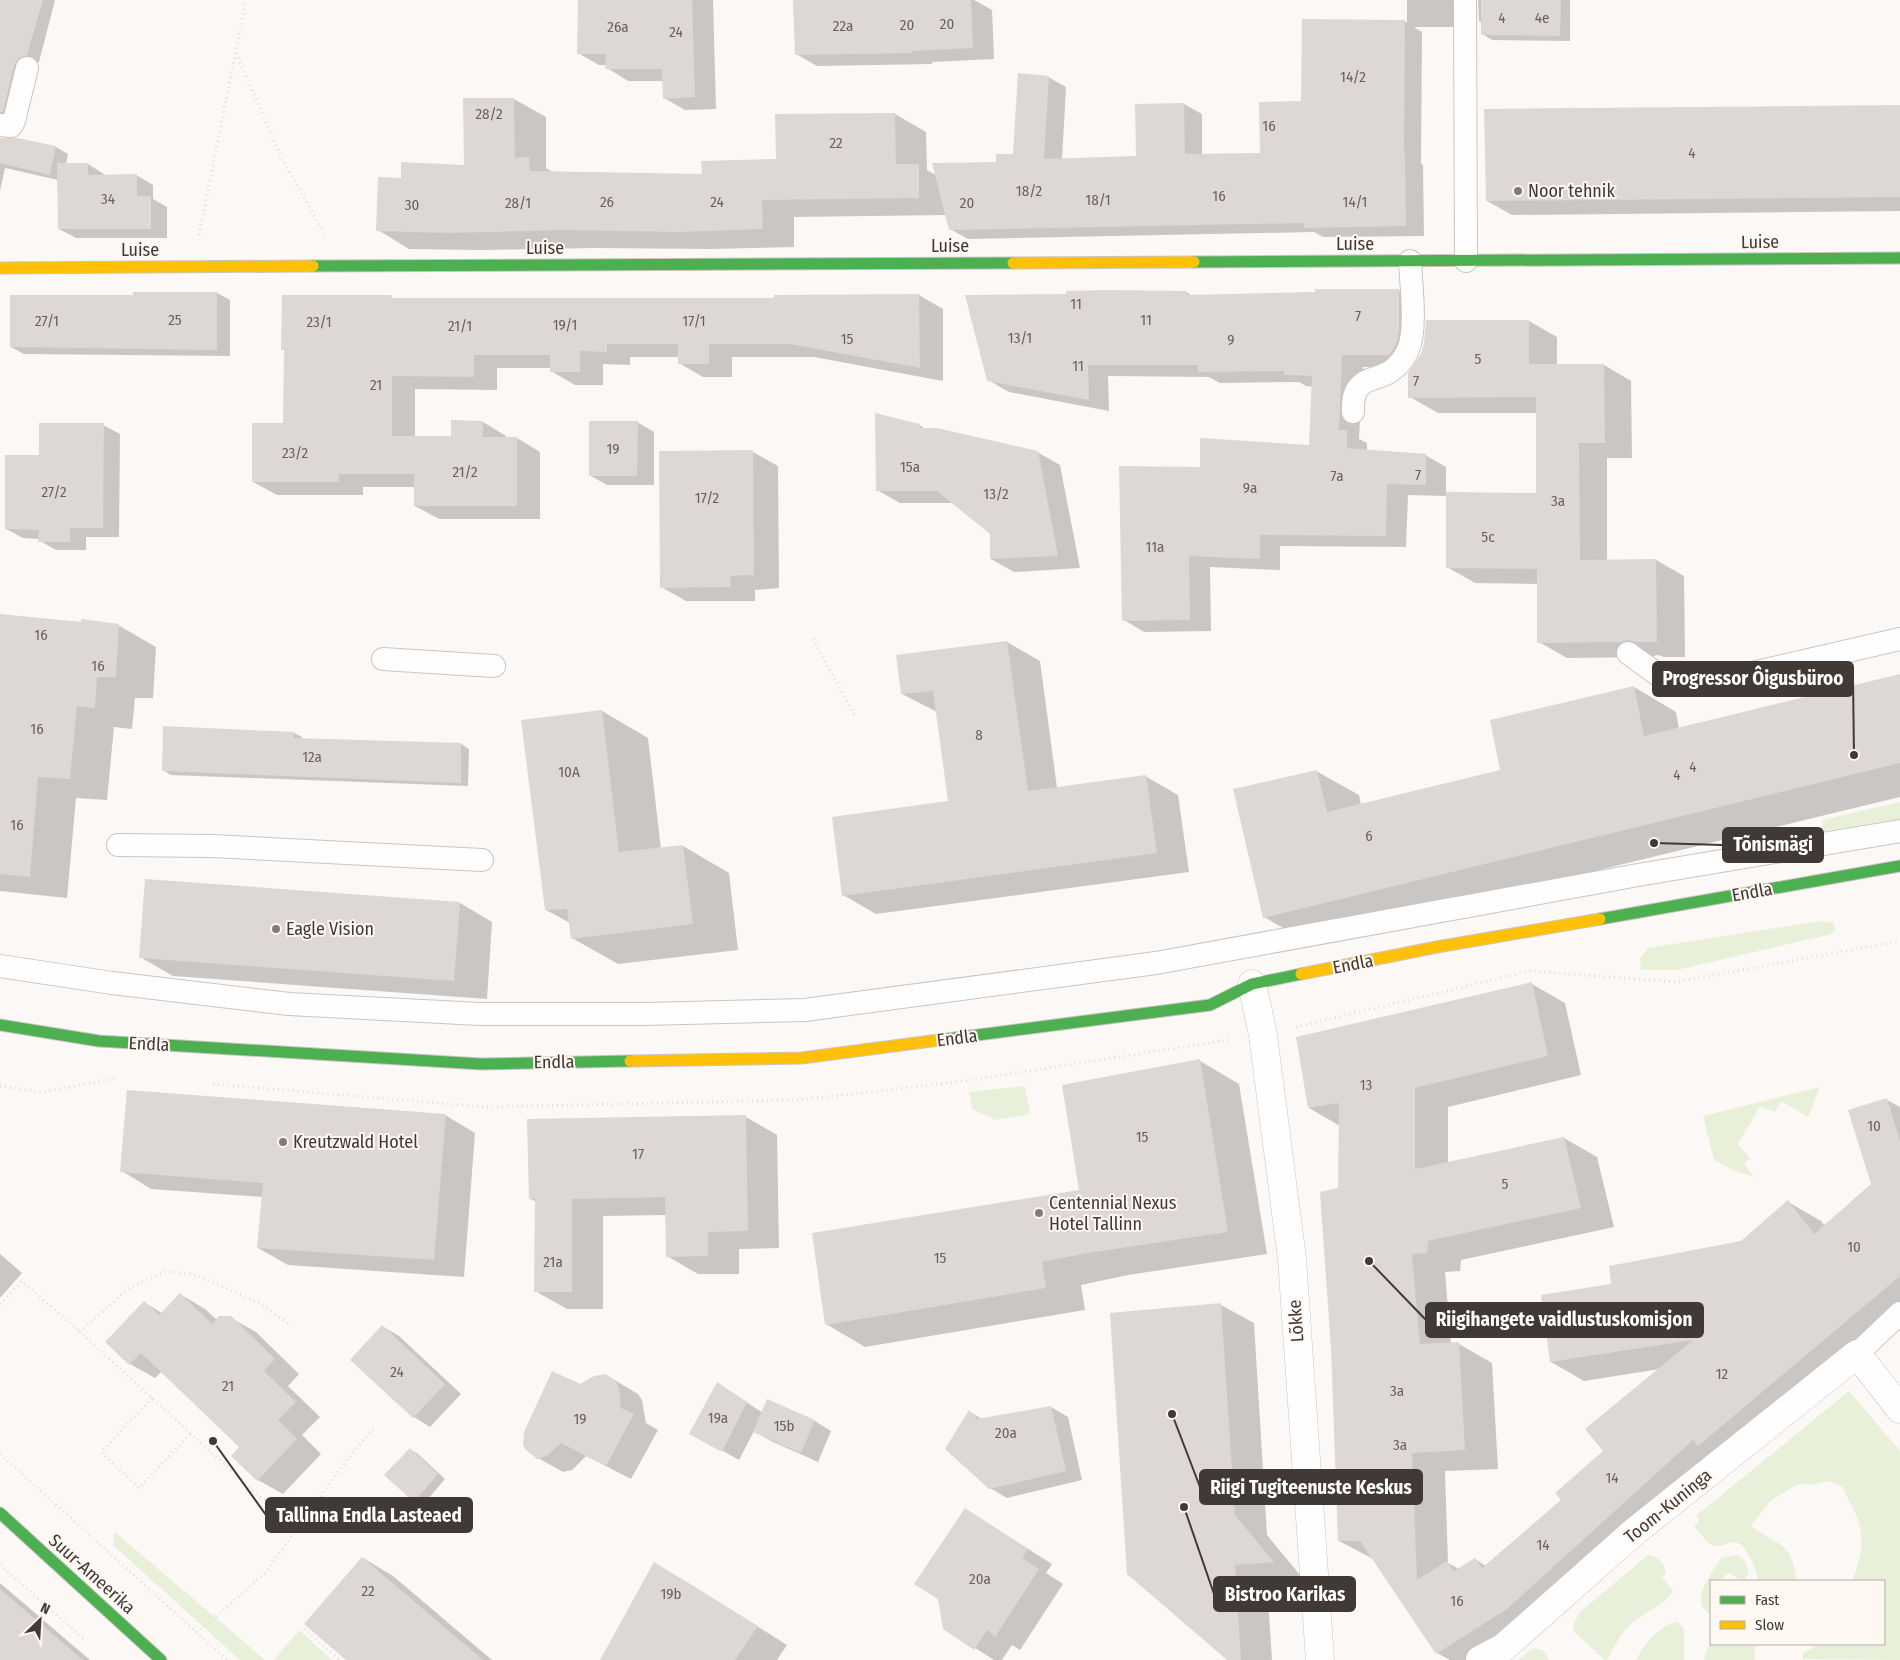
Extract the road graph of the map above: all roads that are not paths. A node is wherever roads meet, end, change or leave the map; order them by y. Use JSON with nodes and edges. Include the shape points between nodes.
{"nodes":[{"id":1,"x":1464,"y":0,"type":"edge"},
{"id":2,"x":27,"y":68,"type":"dead end"},
{"id":3,"x":0,"y":125,"type":"edge"},
{"id":4,"x":1900,"y":258,"type":"edge"},
{"id":5,"x":1410,"y":261,"type":"junction"},
{"id":6,"x":1466,"y":261,"type":"junction"},
{"id":7,"x":0,"y":268,"type":"edge"},
{"id":8,"x":1353,"y":412,"type":"dead end"},
{"id":9,"x":1900,"y":639,"type":"edge"},
{"id":10,"x":1628,"y":653,"type":"dead end"},
{"id":11,"x":384,"y":659,"type":"dead end"},
{"id":12,"x":494,"y":666,"type":"dead end"},
{"id":13,"x":1900,"y":832,"type":"edge"},
{"id":14,"x":118,"y":845,"type":"dead end"},
{"id":15,"x":482,"y":860,"type":"dead end"},
{"id":16,"x":1900,"y":866,"type":"edge"},
{"id":17,"x":0,"y":966,"type":"edge"},
{"id":18,"x":1252,"y":984,"type":"junction"},
{"id":19,"x":0,"y":1025,"type":"edge"},
{"id":20,"x":1900,"y":1313,"type":"edge"},
{"id":21,"x":1857,"y":1354,"type":"junction"},
{"id":22,"x":1900,"y":1409,"type":"edge"},
{"id":23,"x":0,"y":1513,"type":"edge"},
{"id":24,"x":161,"y":1660,"type":"edge"},
{"id":25,"x":1320,"y":1660,"type":"edge"},
{"id":26,"x":1480,"y":1660,"type":"edge"}],
"edges":[{"from":1,"to":6,"type":"lane"},
{"from":2,"to":3,"type":"lane","via":[[14,121],[11,126]]},
{"from":4,"to":6,"type":"main road","name":"Luise"},
{"from":5,"to":6,"type":"main road","name":"Luise"},
{"from":5,"to":7,"type":"main road","name":"Luise"},
{"from":5,"to":8,"type":"lane","via":[[1412,332],[1408,349],[1401,363],[1389,372],[1366,380],[1359,388],[1354,397]]},
{"from":9,"to":10,"type":"lane","via":[[1722,680],[1660,677]]},
{"from":11,"to":12,"type":"lane"},
{"from":13,"to":17,"type":"lane","name":"Endla","via":[[1638,875],[1202,956],[805,1010],[480,1014],[289,1004]]},
{"from":14,"to":15,"type":"lane","via":[[212,846]]},
{"from":16,"to":18,"type":"main road","name":"Endla","via":[[1476,940]]},
{"from":18,"to":19,"type":"main road","name":"Endla","via":[[1210,1005],[802,1058],[481,1064],[99,1040]]},
{"from":18,"to":25,"type":"street","name":"Lõkke","via":[[1263,1035],[1292,1259]]},
{"from":20,"to":21,"type":"lane"},
{"from":21,"to":22,"type":"street"},
{"from":21,"to":26,"type":"street","name":"Toom-Kuninga","via":[[1634,1532],[1503,1648]]},
{"from":23,"to":24,"type":"main road","name":"Suur-Ameerika"}]}
